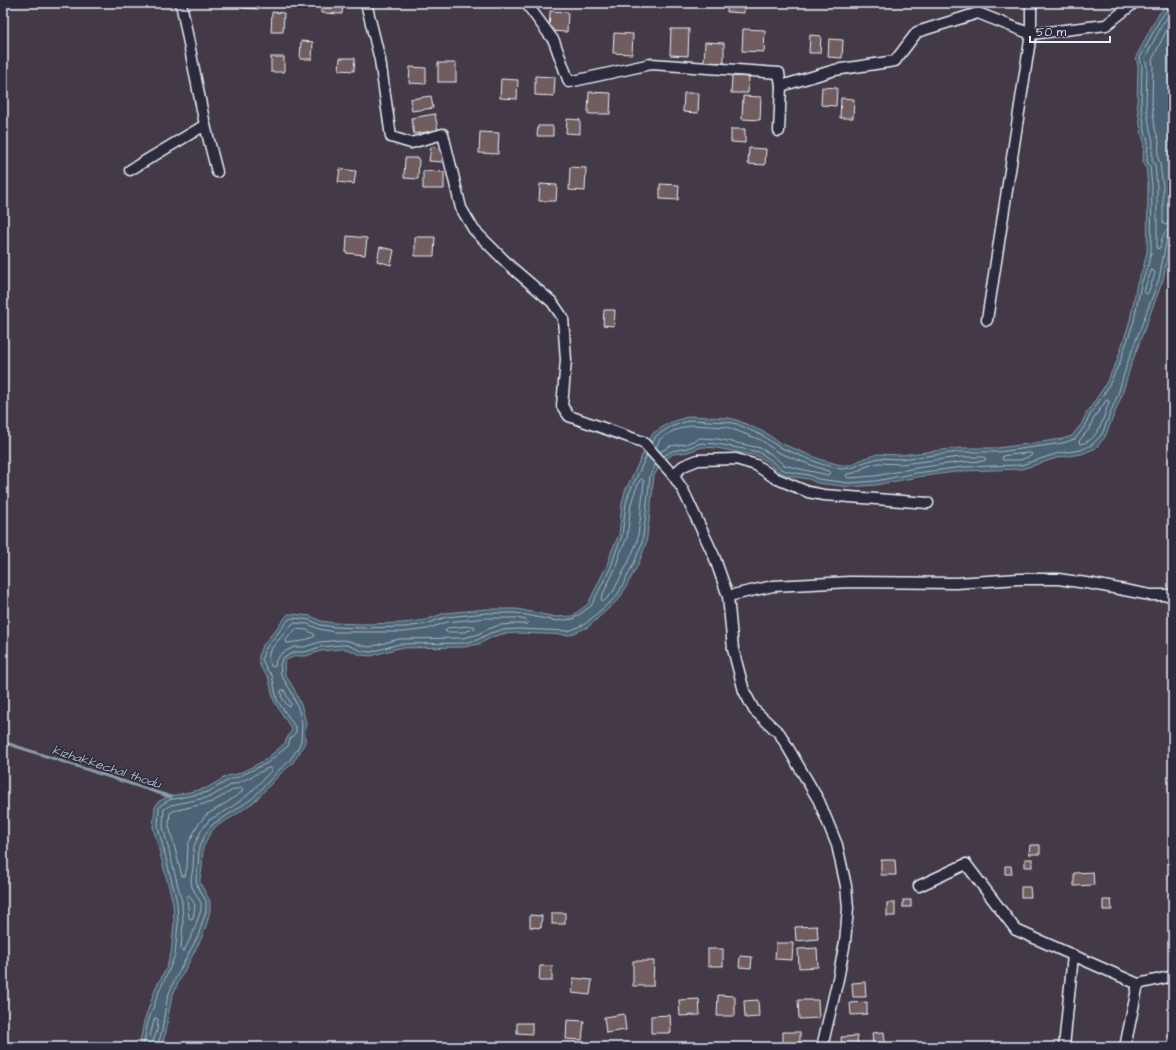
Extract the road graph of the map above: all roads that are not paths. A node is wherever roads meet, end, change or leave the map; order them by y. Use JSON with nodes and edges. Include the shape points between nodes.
{"nodes":[{"id":1,"x":181,"y":3,"type":"edge"},
{"id":2,"x":366,"y":3,"type":"edge"},
{"id":3,"x":526,"y":3,"type":"edge"},
{"id":4,"x":1031,"y":3,"type":"edge"},
{"id":5,"x":1134,"y":3,"type":"edge"},
{"id":6,"x":1031,"y":34,"type":"junction"},
{"id":7,"x":781,"y":86,"type":"junction"},
{"id":8,"x":205,"y":124,"type":"junction"},
{"id":9,"x":779,"y":131,"type":"dead end"},
{"id":10,"x":130,"y":170,"type":"dead end"},
{"id":11,"x":217,"y":172,"type":"dead end"},
{"id":12,"x":987,"y":320,"type":"dead end"},
{"id":13,"x":670,"y":472,"type":"junction"},
{"id":14,"x":928,"y":503,"type":"dead end"},
{"id":15,"x":1173,"y":595,"type":"edge"},
{"id":16,"x":728,"y":596,"type":"junction"},
{"id":17,"x":919,"y":886,"type":"dead end"},
{"id":18,"x":1073,"y":955,"type":"junction"},
{"id":19,"x":1173,"y":976,"type":"edge"},
{"id":20,"x":1138,"y":984,"type":"junction"},
{"id":21,"x":822,"y":1047,"type":"edge"},
{"id":22,"x":1064,"y":1047,"type":"edge"},
{"id":23,"x":1125,"y":1047,"type":"edge"}],
"edges":[{"from":1,"to":8,"type":"street"},
{"from":2,"to":13,"type":"street","via":[[380,60],[391,137],[411,143],[443,134],[461,208],[474,230],[511,267],[552,302],[563,318],[566,360],[562,406],[569,416],[643,442]]},
{"from":3,"to":7,"type":"street","via":[[554,41],[568,82],[651,64],[780,73]]},
{"from":4,"to":6,"type":"street"},
{"from":5,"to":6,"type":"street","via":[[1106,25]]},
{"from":6,"to":7,"type":"street","via":[[978,13],[917,32],[895,61],[835,70]]},
{"from":6,"to":12,"type":"street"},
{"from":7,"to":9,"type":"street"},
{"from":8,"to":10,"type":"street"},
{"from":8,"to":11,"type":"street"},
{"from":13,"to":14,"type":"street","via":[[698,460],[736,459],[756,465],[775,478],[808,492]]},
{"from":13,"to":16,"type":"street","via":[[683,490],[714,556]]},
{"from":15,"to":16,"type":"street","via":[[1150,595],[1058,579],[1019,579],[956,583],[850,582],[774,586]]},
{"from":16,"to":21,"type":"street","via":[[733,649],[744,691],[754,710],[780,734],[819,801],[837,845],[846,886],[848,908],[845,942]]},
{"from":17,"to":18,"type":"street","via":[[966,864],[1016,930]]},
{"from":18,"to":20,"type":"street"},
{"from":18,"to":22,"type":"street"},
{"from":19,"to":20,"type":"street"},
{"from":20,"to":23,"type":"street"}]}
